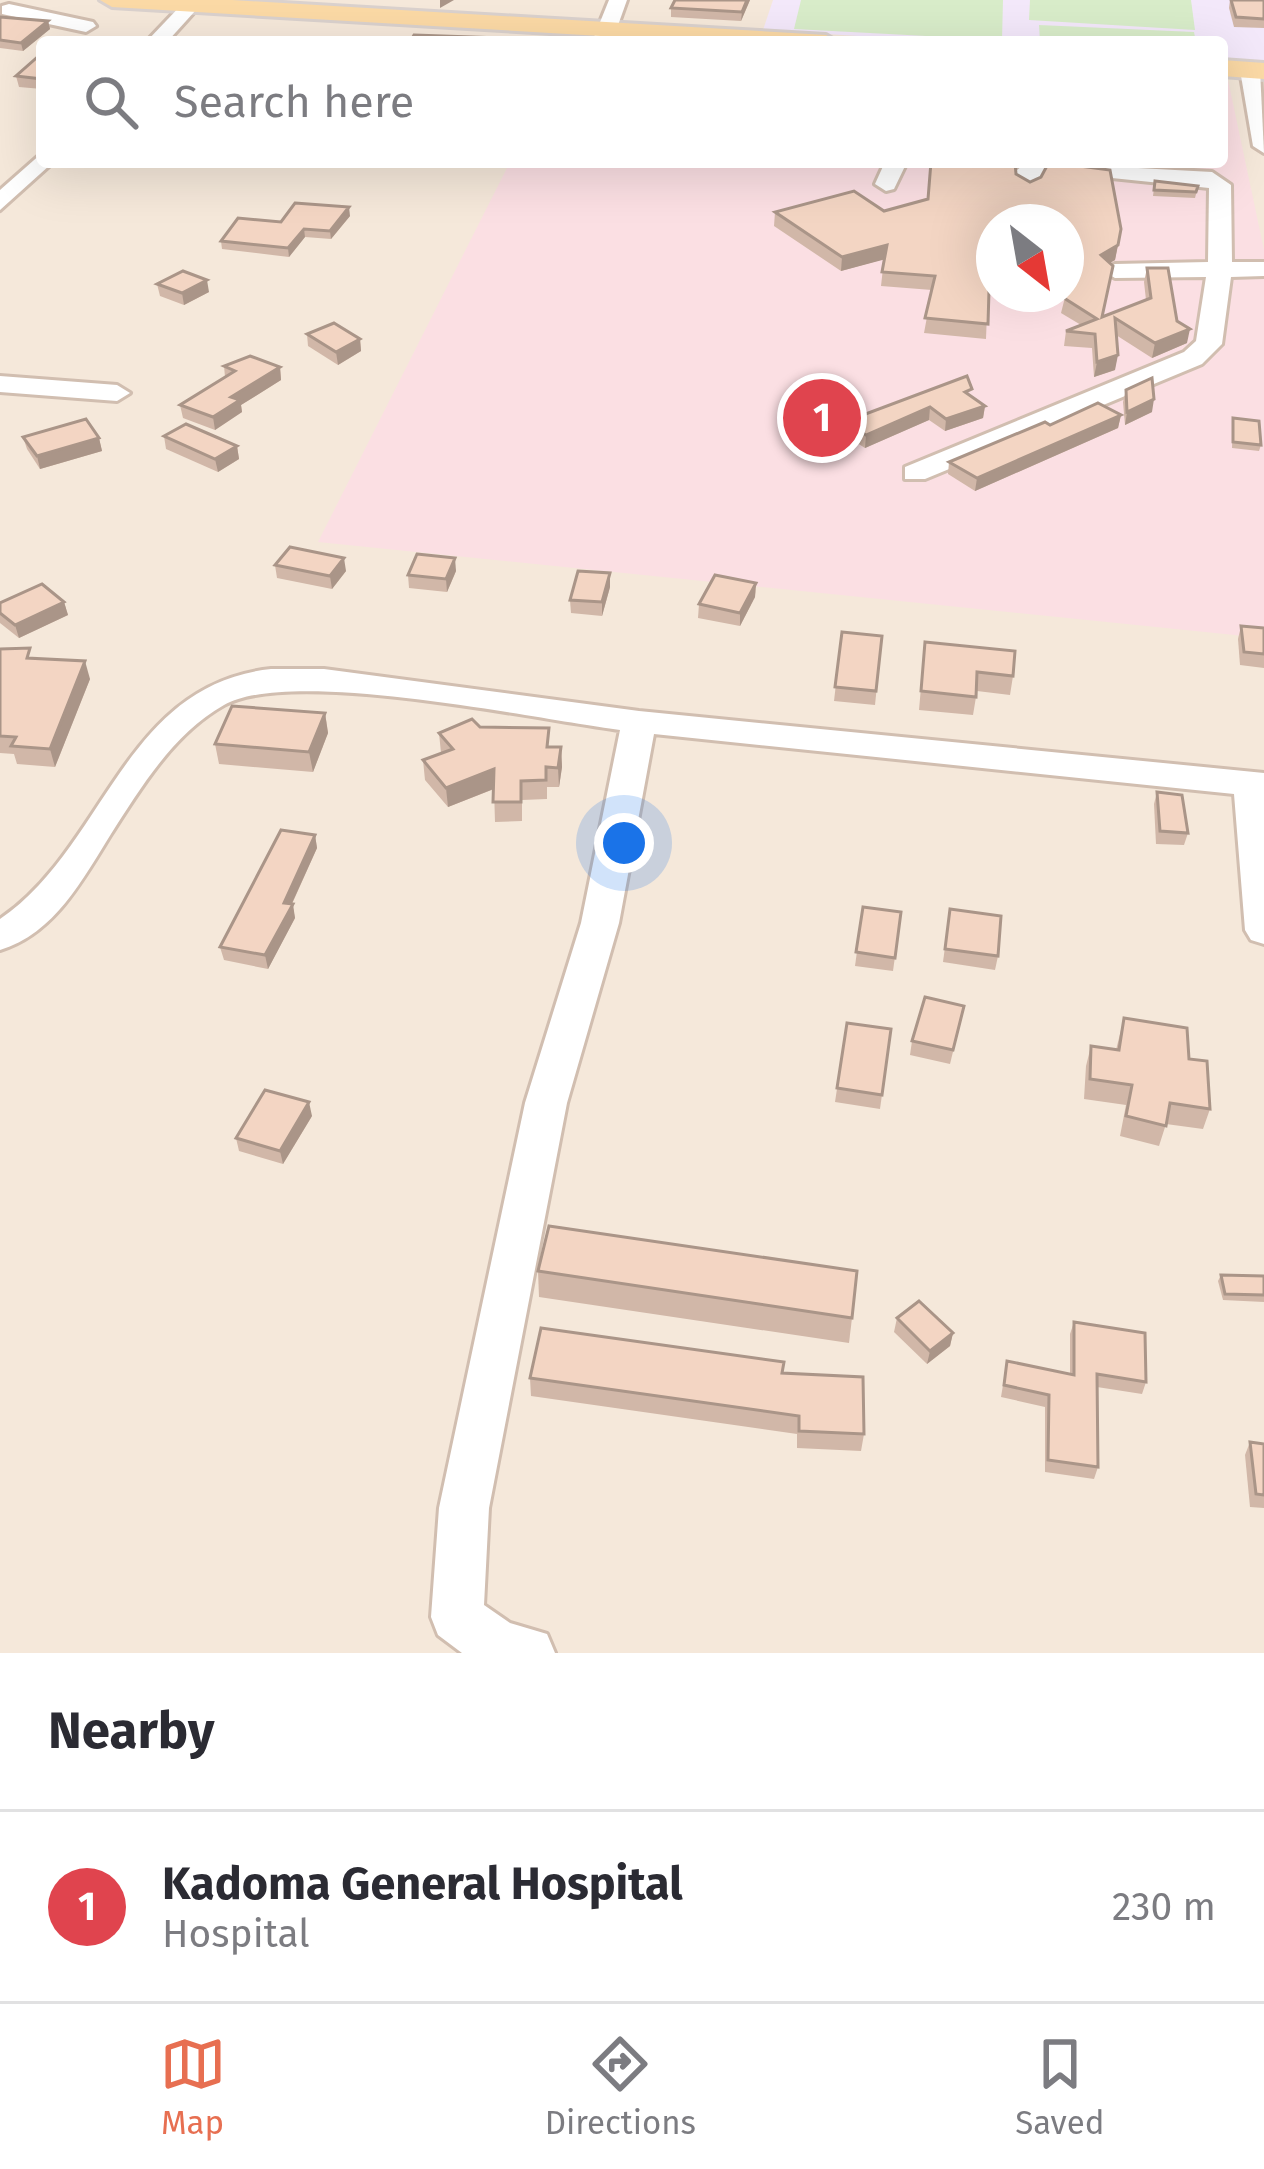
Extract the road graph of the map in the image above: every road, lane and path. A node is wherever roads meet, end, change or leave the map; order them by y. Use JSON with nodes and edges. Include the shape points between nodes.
{"nodes":[{"id":1,"x":112,"y":0,"type":"edge"},
{"id":2,"x":618,"y":0,"type":"edge"},
{"id":3,"x":194,"y":2,"type":"edge"},
{"id":4,"x":9,"y":10,"type":"edge"},
{"id":5,"x":86,"y":26,"type":"dead end"},
{"id":6,"x":603,"y":35,"type":"edge"},
{"id":7,"x":162,"y":36,"type":"edge"},
{"id":8,"x":635,"y":36,"type":"edge"},
{"id":9,"x":1257,"y":70,"type":"edge"},
{"id":10,"x":1264,"y":146,"type":"edge"},
{"id":11,"x":36,"y":166,"type":"edge"},
{"id":12,"x":1032,"y":168,"type":"edge"},
{"id":13,"x":1116,"y":168,"type":"edge"},
{"id":14,"x":1027,"y":184,"type":"edge"},
{"id":15,"x":0,"y":203,"type":"edge"},
{"id":16,"x":1220,"y":267,"type":"junction"},
{"id":17,"x":1264,"y":269,"type":"edge"},
{"id":18,"x":1115,"y":272,"type":"edge"},
{"id":19,"x":0,"y":383,"type":"edge"},
{"id":20,"x":117,"y":393,"type":"dead end"},
{"id":21,"x":916,"y":472,"type":"dead end"},
{"id":22,"x":639,"y":722,"type":"junction"},
{"id":23,"x":1257,"y":784,"type":"edge"},
{"id":24,"x":1264,"y":930,"type":"edge"},
{"id":25,"x":0,"y":936,"type":"edge"},
{"id":26,"x":528,"y":1653,"type":"edge"}],
"edges":[{"from":1,"to":3,"type":"main road"},
{"from":2,"to":6,"type":"street"},
{"from":3,"to":6,"type":"main road"},
{"from":3,"to":7,"type":"street"},
{"from":4,"to":5,"type":"street"},
{"from":6,"to":8,"type":"main road"},
{"from":9,"to":10,"type":"street"},
{"from":11,"to":15,"type":"street"},
{"from":12,"to":14,"type":"street"},
{"from":13,"to":16,"type":"street","via":[[1220,185]]},
{"from":16,"to":17,"type":"street"},
{"from":16,"to":18,"type":"street"},
{"from":16,"to":21,"type":"street","via":[[1209,344],[1193,358]]},
{"from":19,"to":20,"type":"street"},
{"from":22,"to":23,"type":"street"},
{"from":22,"to":25,"type":"street","via":[[324,679],[238,686],[162,741],[131,774],[48,901]]},
{"from":22,"to":26,"type":"street","via":[[600,923],[546,1103],[458,1563],[457,1617],[499,1648]]},
{"from":23,"to":24,"type":"street"}]}
